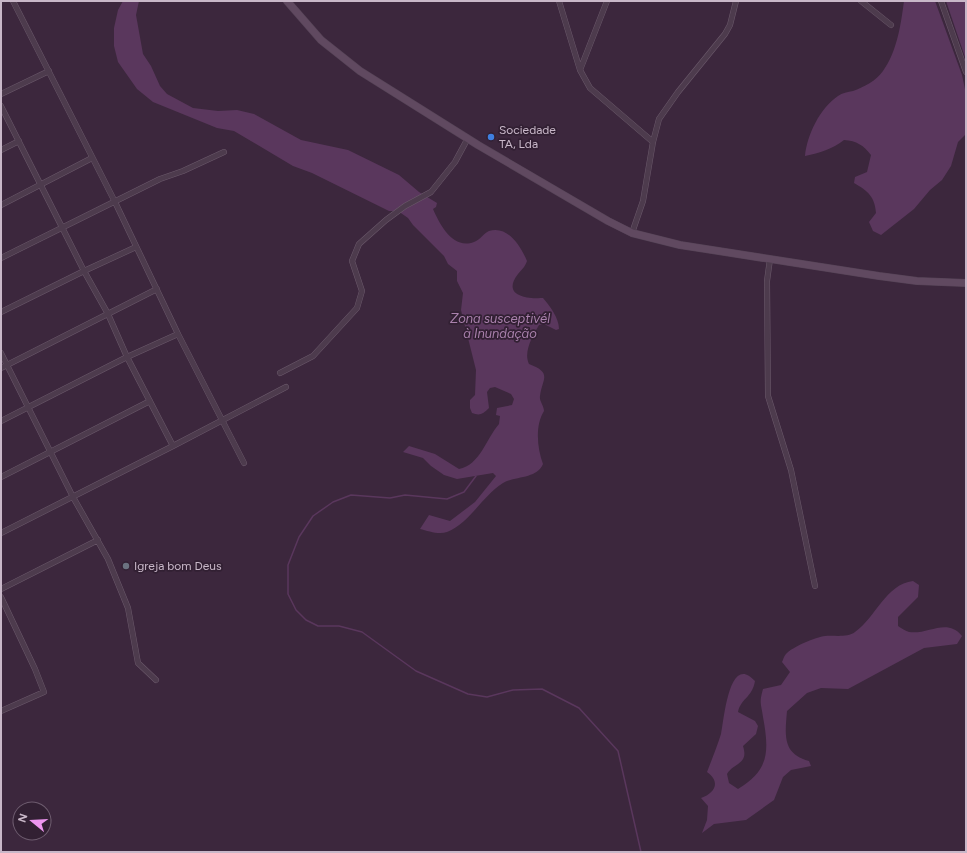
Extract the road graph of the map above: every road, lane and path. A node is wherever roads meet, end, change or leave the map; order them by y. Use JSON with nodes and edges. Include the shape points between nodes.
{"nodes":[{"id":1,"x":13,"y":1,"type":"edge"},
{"id":2,"x":287,"y":1,"type":"edge"},
{"id":3,"x":559,"y":1,"type":"edge"},
{"id":4,"x":607,"y":1,"type":"edge"},
{"id":5,"x":736,"y":1,"type":"edge"},
{"id":6,"x":861,"y":1,"type":"edge"},
{"id":7,"x":941,"y":1,"type":"edge"},
{"id":8,"x":891,"y":25,"type":"dead end"},
{"id":9,"x":580,"y":70,"type":"junction"},
{"id":10,"x":49,"y":72,"type":"junction"},
{"id":11,"x":966,"y":72,"type":"edge"},
{"id":12,"x":1,"y":94,"type":"edge"},
{"id":13,"x":1,"y":106,"type":"edge"},
{"id":14,"x":468,"y":138,"type":"junction"},
{"id":15,"x":19,"y":141,"type":"junction"},
{"id":16,"x":652,"y":142,"type":"junction"},
{"id":17,"x":1,"y":150,"type":"edge"},
{"id":18,"x":224,"y":152,"type":"dead end"},
{"id":19,"x":92,"y":158,"type":"junction"},
{"id":20,"x":41,"y":185,"type":"junction"},
{"id":21,"x":115,"y":202,"type":"junction"},
{"id":22,"x":1,"y":205,"type":"edge"},
{"id":23,"x":62,"y":227,"type":"junction"},
{"id":24,"x":632,"y":233,"type":"junction"},
{"id":25,"x":136,"y":247,"type":"junction"},
{"id":26,"x":1,"y":258,"type":"edge"},
{"id":27,"x":770,"y":259,"type":"junction"},
{"id":28,"x":84,"y":271,"type":"junction"},
{"id":29,"x":966,"y":283,"type":"edge"},
{"id":30,"x":157,"y":289,"type":"junction"},
{"id":31,"x":1,"y":312,"type":"edge"},
{"id":32,"x":108,"y":314,"type":"junction"},
{"id":33,"x":178,"y":334,"type":"junction"},
{"id":34,"x":1,"y":353,"type":"edge"},
{"id":35,"x":127,"y":357,"type":"junction"},
{"id":36,"x":7,"y":365,"type":"junction"},
{"id":37,"x":1,"y":368,"type":"edge"},
{"id":38,"x":280,"y":373,"type":"dead end"},
{"id":39,"x":286,"y":387,"type":"dead end"},
{"id":40,"x":150,"y":401,"type":"junction"},
{"id":41,"x":28,"y":408,"type":"junction"},
{"id":42,"x":223,"y":420,"type":"junction"},
{"id":43,"x":1,"y":421,"type":"edge"},
{"id":44,"x":173,"y":446,"type":"junction"},
{"id":45,"x":52,"y":452,"type":"junction"},
{"id":46,"x":244,"y":463,"type":"dead end"},
{"id":47,"x":1,"y":477,"type":"edge"},
{"id":48,"x":73,"y":497,"type":"junction"},
{"id":49,"x":1,"y":533,"type":"edge"},
{"id":50,"x":98,"y":540,"type":"junction"},
{"id":51,"x":815,"y":586,"type":"dead end"},
{"id":52,"x":1,"y":589,"type":"edge"},
{"id":53,"x":1,"y":597,"type":"edge"},
{"id":54,"x":156,"y":680,"type":"dead end"},
{"id":55,"x":1,"y":711,"type":"edge"}],
"edges":[{"from":1,"to":10,"type":"street"},
{"from":2,"to":14,"type":"main road","via":[[321,40],[360,71]]},
{"from":3,"to":9,"type":"street"},
{"from":4,"to":9,"type":"street"},
{"from":5,"to":16,"type":"street","via":[[725,34],[665,110],[659,119]]},
{"from":6,"to":8,"type":"street"},
{"from":7,"to":11,"type":"street"},
{"from":9,"to":16,"type":"street","via":[[590,88]]},
{"from":10,"to":12,"type":"street"},
{"from":10,"to":19,"type":"street"},
{"from":13,"to":15,"type":"street"},
{"from":14,"to":24,"type":"main road"},
{"from":14,"to":38,"type":"street","via":[[455,162],[430,192],[405,206],[359,244],[352,261],[362,291],[358,308],[313,356]]},
{"from":15,"to":17,"type":"street"},
{"from":15,"to":20,"type":"street"},
{"from":16,"to":24,"type":"street","via":[[643,200]]},
{"from":18,"to":21,"type":"street","via":[[168,175]]},
{"from":19,"to":20,"type":"street"},
{"from":19,"to":21,"type":"street"},
{"from":20,"to":22,"type":"street"},
{"from":20,"to":23,"type":"street"},
{"from":21,"to":23,"type":"street"},
{"from":21,"to":25,"type":"street"},
{"from":23,"to":26,"type":"street"},
{"from":23,"to":28,"type":"street"},
{"from":24,"to":27,"type":"main road","via":[[680,245]]},
{"from":25,"to":28,"type":"street"},
{"from":25,"to":30,"type":"street"},
{"from":27,"to":29,"type":"main road","via":[[917,281]]},
{"from":27,"to":51,"type":"street","via":[[767,281],[768,396],[791,470]]},
{"from":28,"to":31,"type":"street"},
{"from":28,"to":32,"type":"street"},
{"from":30,"to":32,"type":"street"},
{"from":30,"to":33,"type":"street"},
{"from":32,"to":35,"type":"street"},
{"from":32,"to":36,"type":"street"},
{"from":33,"to":35,"type":"street"},
{"from":33,"to":42,"type":"street"},
{"from":34,"to":36,"type":"street"},
{"from":35,"to":40,"type":"street"},
{"from":35,"to":41,"type":"street"},
{"from":36,"to":37,"type":"street"},
{"from":36,"to":41,"type":"street"},
{"from":39,"to":42,"type":"street"},
{"from":40,"to":44,"type":"street"},
{"from":40,"to":45,"type":"street"},
{"from":41,"to":43,"type":"street"},
{"from":41,"to":45,"type":"street"},
{"from":42,"to":44,"type":"street"},
{"from":42,"to":46,"type":"street"},
{"from":44,"to":48,"type":"street"},
{"from":45,"to":47,"type":"street"},
{"from":45,"to":48,"type":"street"},
{"from":48,"to":49,"type":"street"},
{"from":48,"to":50,"type":"street"},
{"from":50,"to":52,"type":"street"},
{"from":50,"to":54,"type":"street","via":[[126,601],[138,662]]},
{"from":53,"to":55,"type":"street","via":[[44,692]]}]}
